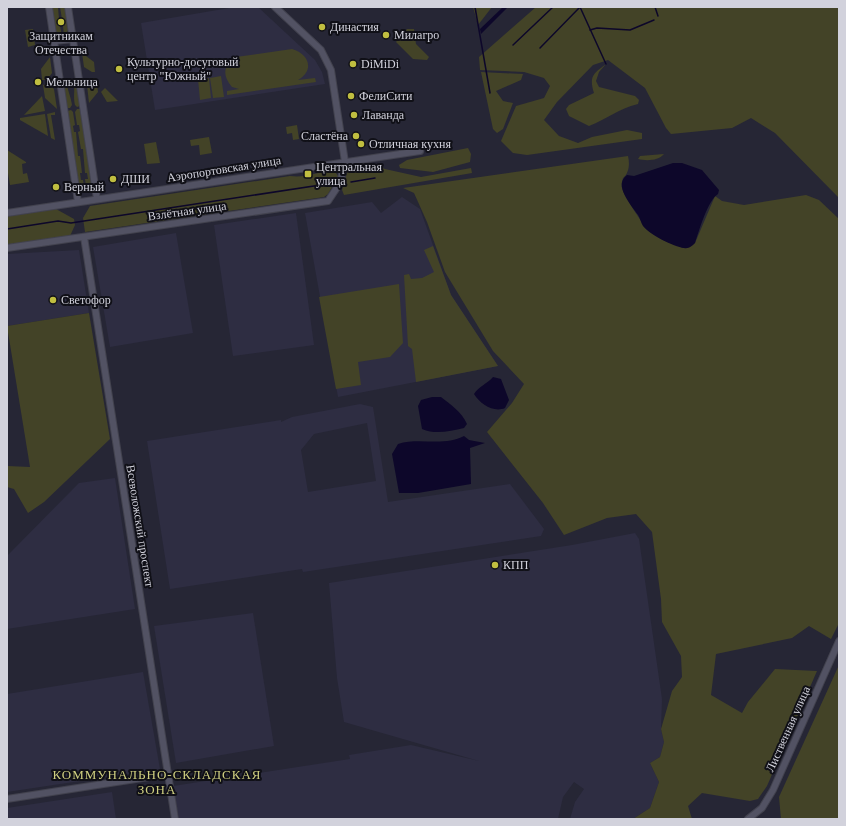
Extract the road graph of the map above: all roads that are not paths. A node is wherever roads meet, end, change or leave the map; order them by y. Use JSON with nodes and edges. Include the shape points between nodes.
{"nodes":[{"id":1,"x":49,"y":7,"type":"edge"},
{"id":2,"x":68,"y":7,"type":"edge"},
{"id":3,"x":275,"y":7,"type":"edge"},
{"id":4,"x":73,"y":39,"type":"junction"},
{"id":5,"x":54,"y":41,"type":"junction"},
{"id":6,"x":420,"y":151,"type":"dead end"},
{"id":7,"x":345,"y":162,"type":"junction"},
{"id":8,"x":97,"y":199,"type":"junction"},
{"id":9,"x":78,"y":202,"type":"junction"},
{"id":10,"x":7,"y":213,"type":"edge"},
{"id":11,"x":84,"y":237,"type":"junction"},
{"id":12,"x":7,"y":248,"type":"edge"},
{"id":13,"x":839,"y":641,"type":"edge"},
{"id":14,"x":168,"y":774,"type":"junction"},
{"id":15,"x":7,"y":799,"type":"edge"},
{"id":16,"x":175,"y":819,"type":"edge"},
{"id":17,"x":748,"y":819,"type":"edge"}],
"edges":[{"from":1,"to":5,"type":"street"},
{"from":2,"to":4,"type":"street"},
{"from":3,"to":7,"type":"street","via":[[321,50],[328,61]]},
{"from":4,"to":5,"type":"street"},
{"from":4,"to":8,"type":"street"},
{"from":5,"to":9,"type":"street"},
{"from":6,"to":7,"type":"street","name":"Аэропортовская улица"},
{"from":7,"to":8,"type":"street","name":"Аэропортовская улица"},
{"from":7,"to":11,"type":"street","name":"Взлётная улица","via":[[340,183],[328,201]]},
{"from":8,"to":9,"type":"street","name":"Аэропортовская улица"},
{"from":9,"to":10,"type":"street","name":"Аэропортовская улица"},
{"from":11,"to":12,"type":"street","name":"Взлётная улица"},
{"from":11,"to":14,"type":"street","name":"Всеволожский проспект"},
{"from":13,"to":17,"type":"street","name":"Лиственная улица","via":[[773,790],[762,808]]},
{"from":14,"to":15,"type":"street"},
{"from":14,"to":16,"type":"street","name":"Всеволожский проспект"}]}
